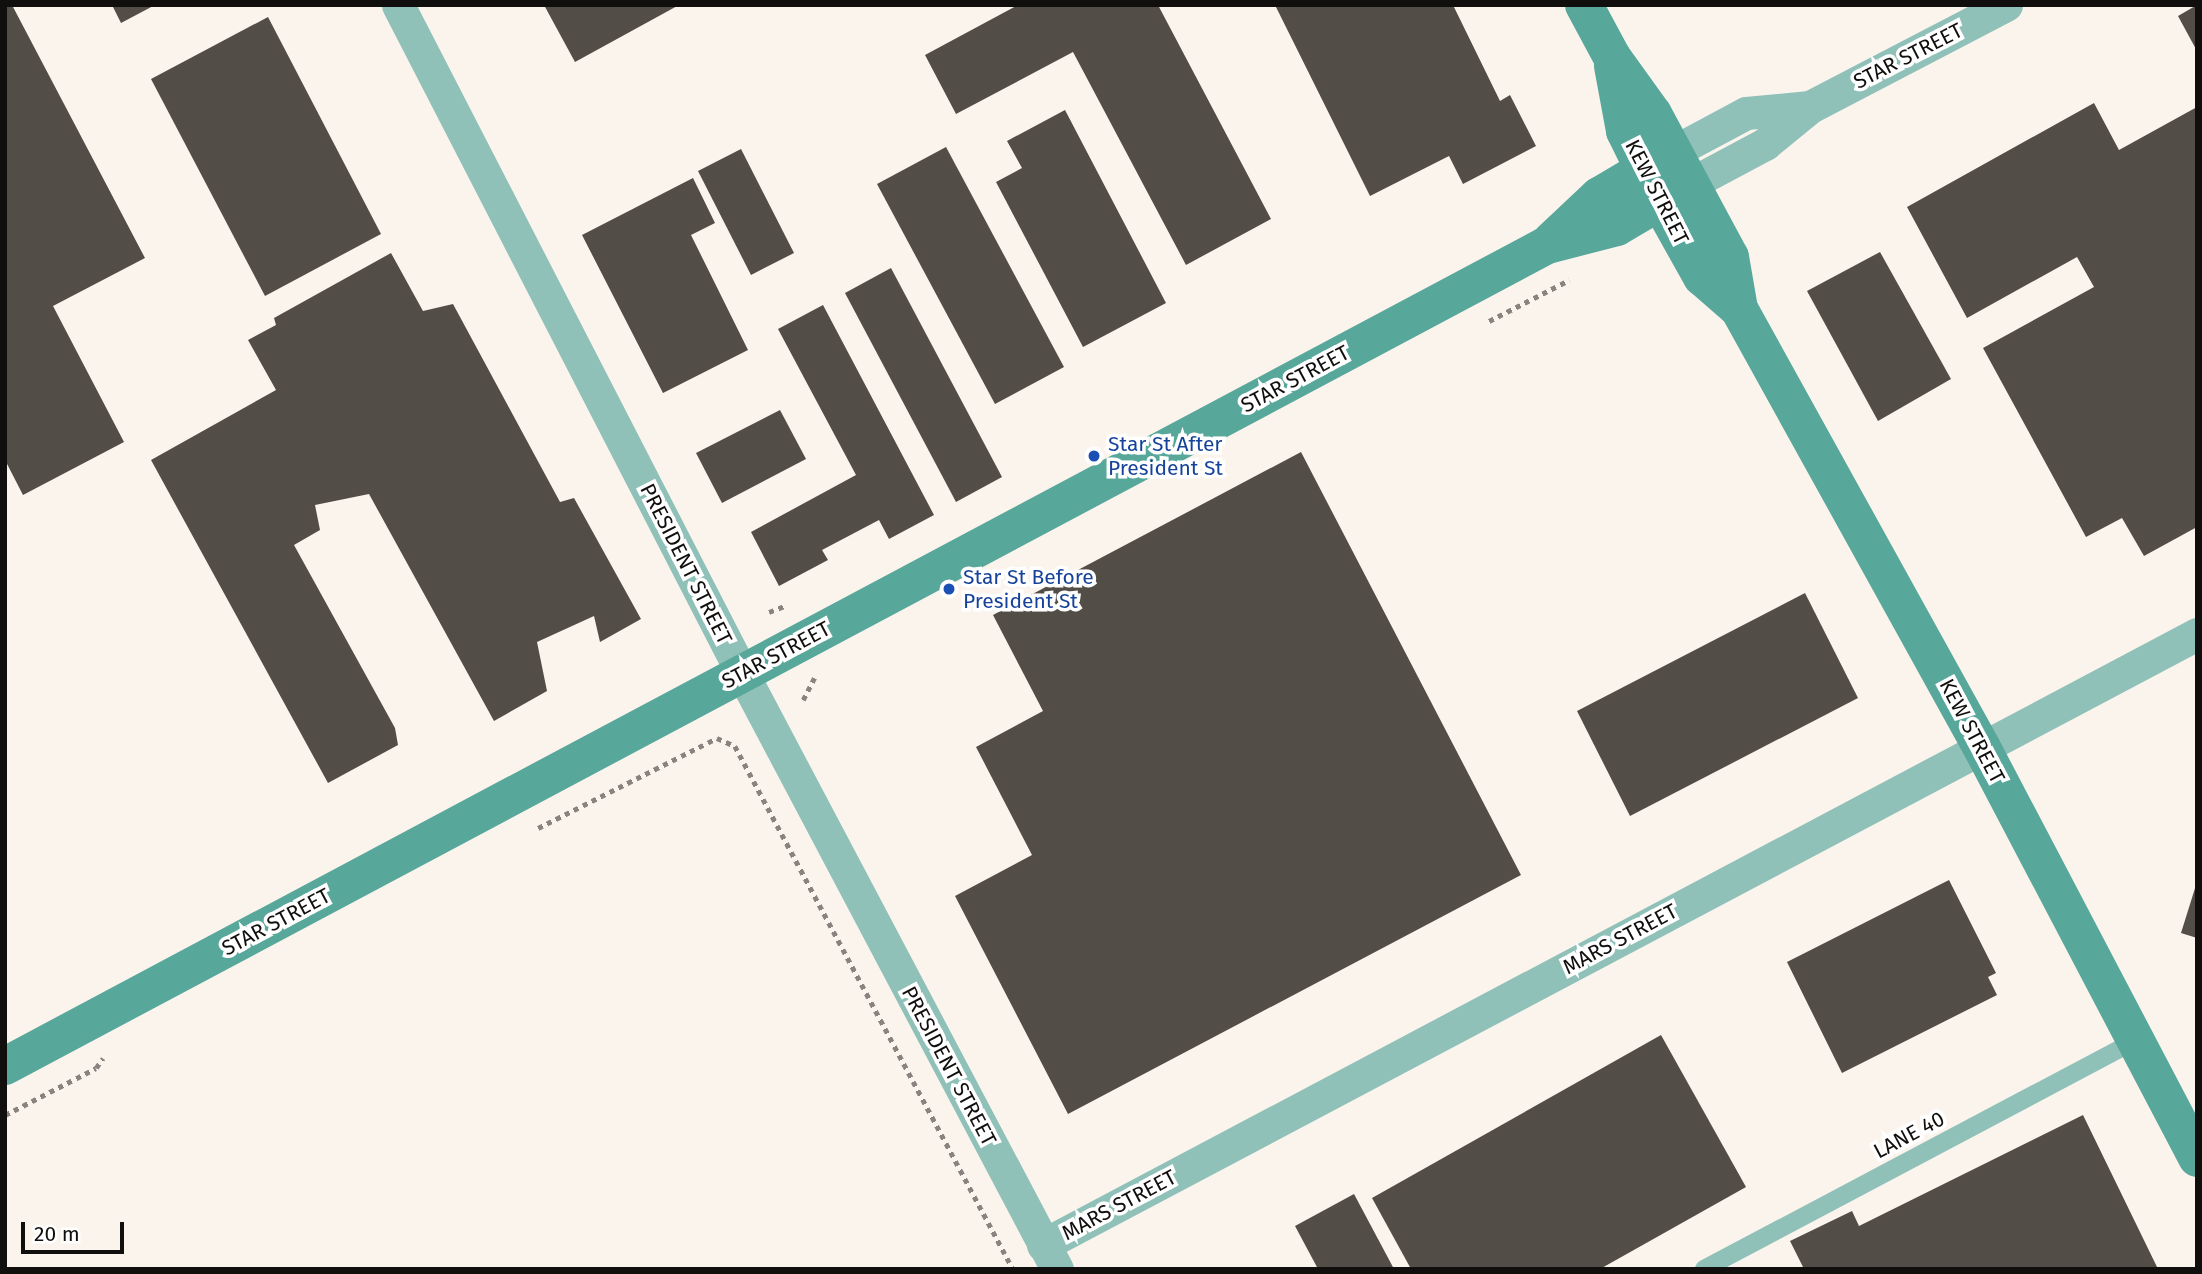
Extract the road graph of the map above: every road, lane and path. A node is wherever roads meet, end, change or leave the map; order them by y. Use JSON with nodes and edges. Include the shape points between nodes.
{"nodes":[{"id":1,"x":398,"y":5,"type":"edge"},
{"id":2,"x":1584,"y":5,"type":"edge"},
{"id":3,"x":2006,"y":5,"type":"edge"},
{"id":4,"x":1667,"y":177,"type":"junction"},
{"id":5,"x":2197,"y":634,"type":"edge"},
{"id":6,"x":742,"y":673,"type":"junction"},
{"id":7,"x":735,"y":746,"type":"dead end"},
{"id":8,"x":1982,"y":748,"type":"junction"},
{"id":9,"x":2135,"y":1041,"type":"junction"},
{"id":10,"x":5,"y":1066,"type":"edge"},
{"id":11,"x":2197,"y":1158,"type":"edge"},
{"id":12,"x":1050,"y":1257,"type":"edge"},
{"id":13,"x":1013,"y":1269,"type":"edge"},
{"id":14,"x":1704,"y":1269,"type":"edge"}],
"edges":[{"from":1,"to":6,"type":"street","name":"PRESIDENT STREET"},
{"from":2,"to":4,"type":"street","name":"KEW STREET","via":[[1612,57],[1653,114]]},
{"from":3,"to":4,"type":"street","name":"STAR STREET","via":[[1810,107],[1746,113]]},
{"from":4,"to":6,"type":"street","name":"STAR STREET","via":[[1617,227],[1546,245]]},
{"from":4,"to":8,"type":"street","name":"KEW STREET","via":[[1730,257],[1739,309]]},
{"from":5,"to":8,"type":"street","name":"MARS STREET"},
{"from":6,"to":10,"type":"street","name":"STAR STREET"},
{"from":6,"to":12,"type":"street","name":"PRESIDENT STREET"},
{"from":7,"to":13,"type":"path"},
{"from":8,"to":9,"type":"street","name":"KEW STREET"},
{"from":8,"to":12,"type":"street","name":"MARS STREET"},
{"from":9,"to":11,"type":"street","name":"KEW STREET"},
{"from":9,"to":14,"type":"lane","name":"LANE 40"}]}
